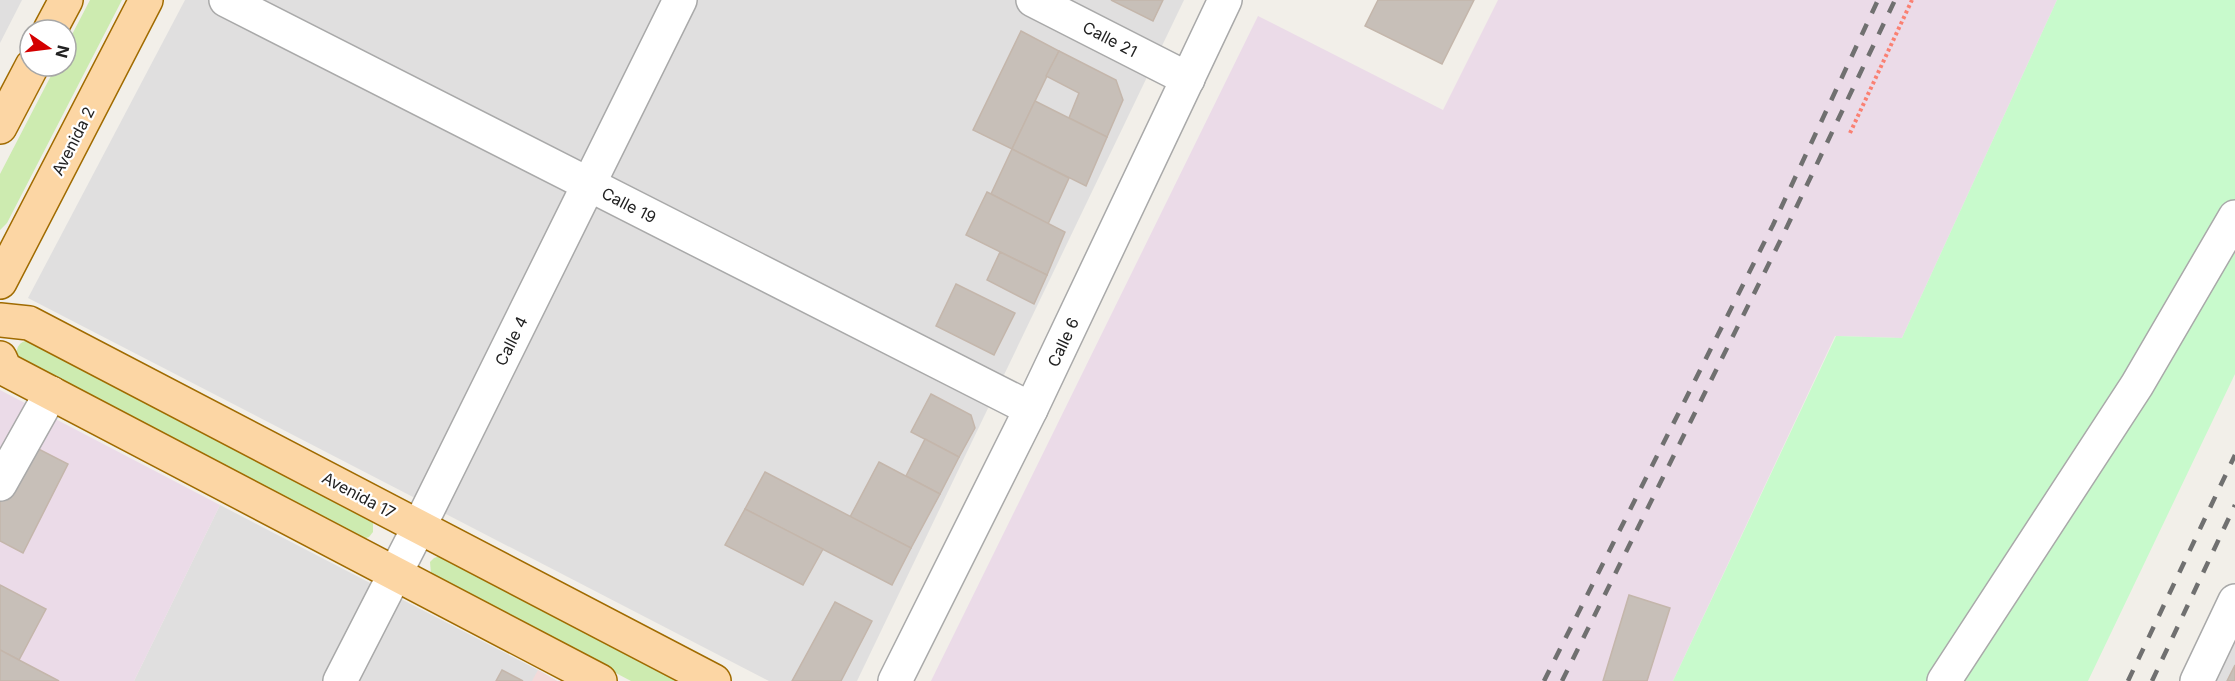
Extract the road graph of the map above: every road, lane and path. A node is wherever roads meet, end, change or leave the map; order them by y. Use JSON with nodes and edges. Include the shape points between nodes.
{"nodes":[{"id":1,"x":66,"y":0,"type":"edge"},
{"id":2,"x":146,"y":0,"type":"edge"},
{"id":3,"x":226,"y":0,"type":"edge"},
{"id":4,"x":680,"y":0,"type":"edge"},
{"id":5,"x":1033,"y":0,"type":"edge"},
{"id":6,"x":1225,"y":0,"type":"edge"},
{"id":7,"x":1912,"y":0,"type":"edge"},
{"id":8,"x":56,"y":18,"type":"edge"},
{"id":9,"x":26,"y":78,"type":"edge"},
{"id":10,"x":1188,"y":79,"type":"junction"},
{"id":11,"x":0,"y":127,"type":"edge"},
{"id":12,"x":1850,"y":133,"type":"dead end"},
{"id":13,"x":588,"y":184,"type":"junction"},
{"id":14,"x":2235,"y":217,"type":"edge"},
{"id":15,"x":0,"y":282,"type":"edge"},
{"id":16,"x":0,"y":320,"type":"edge"},
{"id":17,"x":0,"y":358,"type":"edge"},
{"id":18,"x":51,"y":393,"type":"junction"},
{"id":19,"x":1031,"y":409,"type":"junction"},
{"id":20,"x":0,"y":484,"type":"edge"},
{"id":21,"x":419,"y":527,"type":"junction"},
{"id":22,"x":395,"y":573,"type":"junction"},
{"id":23,"x":2234,"y":606,"type":"edge"},
{"id":24,"x":340,"y":681,"type":"edge"},
{"id":25,"x":600,"y":681,"type":"edge"},
{"id":26,"x":714,"y":681,"type":"edge"},
{"id":27,"x":895,"y":681,"type":"edge"},
{"id":28,"x":1944,"y":681,"type":"edge"},
{"id":29,"x":2196,"y":681,"type":"edge"}],
"edges":[{"from":1,"to":8,"type":"main road"},
{"from":2,"to":15,"type":"main road","name":"Avenida 2"},
{"from":3,"to":13,"type":"street","name":"Calle 19"},
{"from":4,"to":13,"type":"street","name":"Calle 4"},
{"from":5,"to":10,"type":"street","name":"Calle 21"},
{"from":6,"to":10,"type":"street","name":"Calle 6"},
{"from":7,"to":12,"type":"path"},
{"from":9,"to":11,"type":"main road"},
{"from":10,"to":19,"type":"street","name":"Calle 6"},
{"from":13,"to":19,"type":"street","name":"Calle 19"},
{"from":13,"to":21,"type":"street","name":"Calle 4"},
{"from":14,"to":28,"type":"street","via":[[2137,385]]},
{"from":16,"to":21,"type":"main road","name":"Avenida 17","via":[[29,323]]},
{"from":17,"to":18,"type":"main road","via":[[5,369]]},
{"from":18,"to":20,"type":"street"},
{"from":18,"to":22,"type":"main road"},
{"from":19,"to":27,"type":"street","name":"Calle 6"},
{"from":21,"to":22,"type":"street","name":"Calle 4"},
{"from":21,"to":26,"type":"main road","name":"Avenida 17"},
{"from":22,"to":24,"type":"street","name":"Calle 4"},
{"from":22,"to":25,"type":"main road"},
{"from":23,"to":29,"type":"street"}]}
